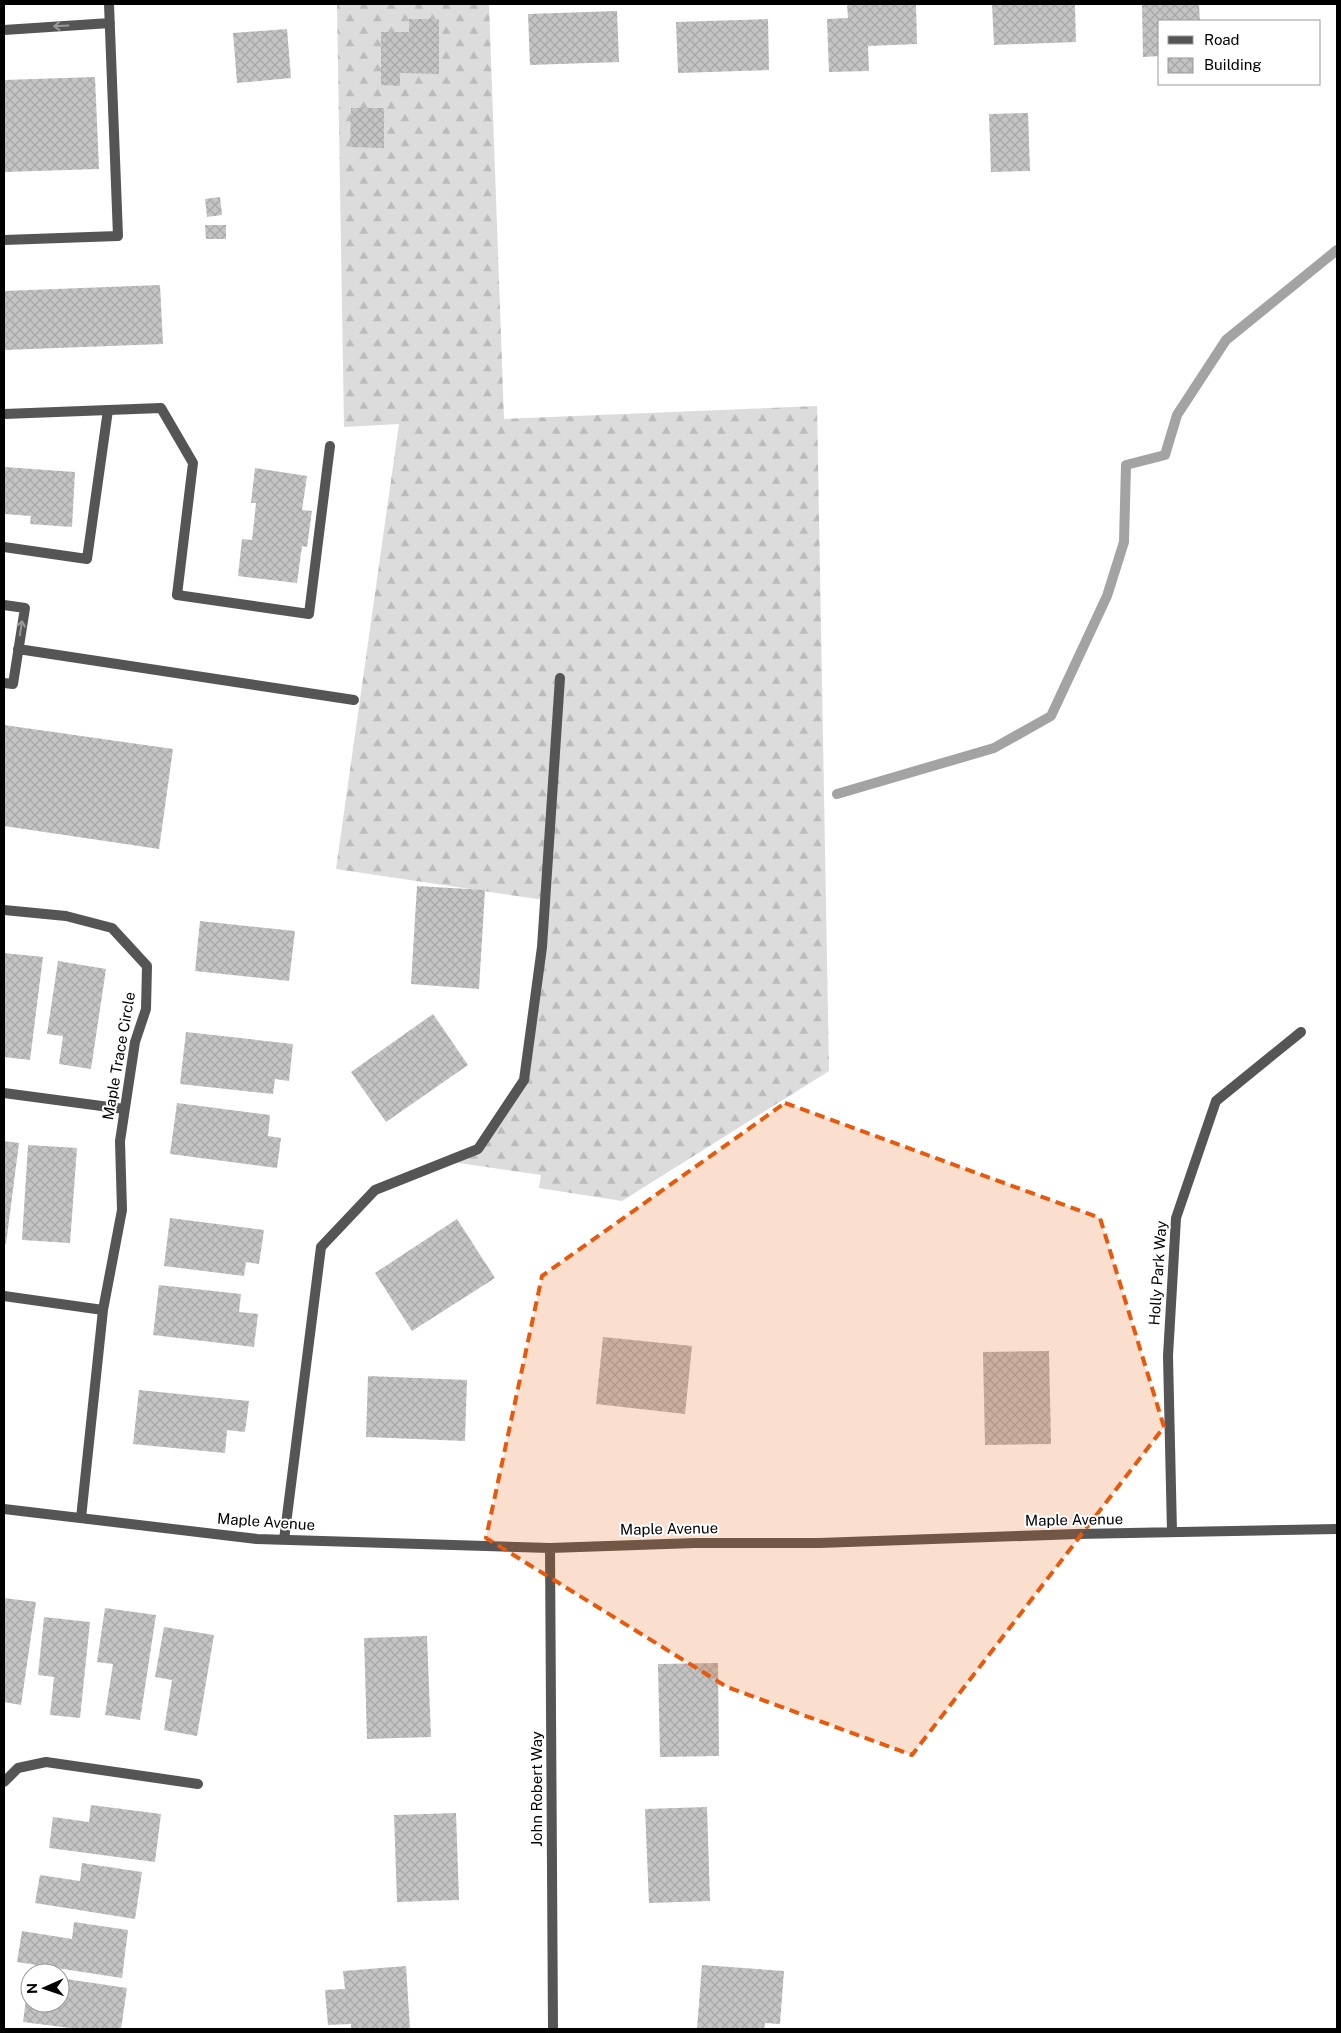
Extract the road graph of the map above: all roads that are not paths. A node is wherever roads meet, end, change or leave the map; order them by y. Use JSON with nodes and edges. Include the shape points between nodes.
{"nodes":[{"id":1,"x":109,"y":4,"type":"edge"},
{"id":2,"x":110,"y":24,"type":"junction"},
{"id":3,"x":4,"y":30,"type":"edge"},
{"id":4,"x":4,"y":240,"type":"edge"},
{"id":5,"x":108,"y":410,"type":"junction"},
{"id":6,"x":4,"y":414,"type":"edge"},
{"id":7,"x":330,"y":446,"type":"dead end"},
{"id":8,"x":4,"y":548,"type":"edge"},
{"id":9,"x":4,"y":605,"type":"edge"},
{"id":10,"x":18,"y":649,"type":"junction"},
{"id":11,"x":560,"y":678,"type":"dead end"},
{"id":12,"x":4,"y":683,"type":"edge"},
{"id":13,"x":354,"y":700,"type":"dead end"},
{"id":14,"x":4,"y":910,"type":"edge"},
{"id":15,"x":1301,"y":1032,"type":"dead end"},
{"id":16,"x":4,"y":1093,"type":"edge"},
{"id":17,"x":124,"y":1109,"type":"junction"},
{"id":18,"x":4,"y":1296,"type":"edge"},
{"id":19,"x":103,"y":1310,"type":"junction"},
{"id":20,"x":4,"y":1509,"type":"edge"},
{"id":21,"x":81,"y":1518,"type":"junction"},
{"id":22,"x":1337,"y":1529,"type":"edge"},
{"id":23,"x":1172,"y":1532,"type":"junction"},
{"id":24,"x":284,"y":1540,"type":"junction"},
{"id":25,"x":550,"y":1548,"type":"junction"},
{"id":26,"x":4,"y":1782,"type":"edge"},
{"id":27,"x":198,"y":1784,"type":"dead end"},
{"id":28,"x":553,"y":2029,"type":"edge"}],
"edges":[{"from":1,"to":2,"type":"street"},
{"from":2,"to":3,"type":"street","one_way":true},
{"from":2,"to":4,"type":"street","via":[[118,236]]},
{"from":5,"to":6,"type":"street"},
{"from":5,"to":7,"type":"street","via":[[161,408],[193,463],[177,595],[309,614]]},
{"from":5,"to":8,"type":"street","via":[[86,559]]},
{"from":10,"to":9,"type":"street","one_way":true,"via":[[25,608]]},
{"from":10,"to":12,"type":"street","via":[[14,684]]},
{"from":10,"to":13,"type":"street"},
{"from":11,"to":24,"type":"street","via":[[542,947],[524,1080],[478,1149],[375,1190],[321,1248]]},
{"from":14,"to":17,"type":"street","name":"Maple Trace Circle","via":[[66,916],[112,928],[147,966],[146,1009],[135,1042]]},
{"from":15,"to":23,"type":"street","name":"Holly Park Way","via":[[1216,1101],[1176,1218],[1168,1356]]},
{"from":16,"to":17,"type":"street"},
{"from":17,"to":19,"type":"street","name":"Maple Trace Circle","via":[[120,1141],[122,1210]]},
{"from":18,"to":19,"type":"street"},
{"from":19,"to":21,"type":"street","name":"Maple Trace Circle"},
{"from":20,"to":21,"type":"street","name":"Maple Avenue"},
{"from":21,"to":24,"type":"street","name":"Maple Avenue"},
{"from":22,"to":23,"type":"street","name":"Maple Avenue"},
{"from":23,"to":25,"type":"street","name":"Maple Avenue"},
{"from":24,"to":25,"type":"street","name":"Maple Avenue"},
{"from":25,"to":28,"type":"street","name":"John Robert Way"},
{"from":26,"to":27,"type":"street","via":[[18,1768],[46,1762]]}]}
